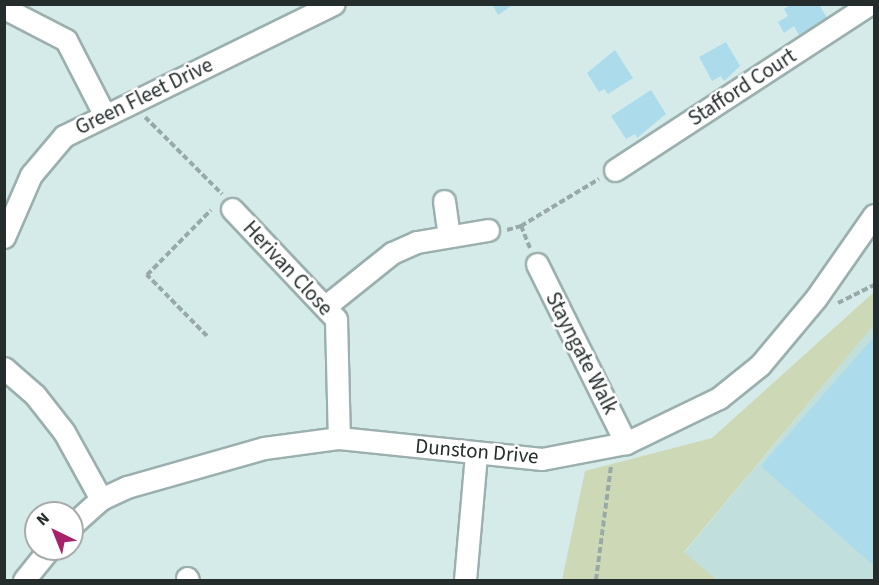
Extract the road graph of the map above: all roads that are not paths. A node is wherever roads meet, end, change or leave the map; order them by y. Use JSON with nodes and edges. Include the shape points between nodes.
{"nodes":[{"id":1,"x":333,"y":4,"type":"edge"},
{"id":2,"x":870,"y":4,"type":"edge"},
{"id":3,"x":4,"y":8,"type":"edge"},
{"id":4,"x":103,"y":112,"type":"junction"},
{"id":5,"x":615,"y":170,"type":"road end"},
{"id":6,"x":444,"y":201,"type":"dead end"},
{"id":7,"x":228,"y":203,"type":"road end"},
{"id":8,"x":874,"y":215,"type":"edge"},
{"id":9,"x":488,"y":230,"type":"dead end"},
{"id":10,"x":449,"y":236,"type":"junction"},
{"id":11,"x":4,"y":237,"type":"edge"},
{"id":12,"x":537,"y":264,"type":"road end"},
{"id":13,"x":327,"y":305,"type":"junction"},
{"id":14,"x":4,"y":368,"type":"edge"},
{"id":15,"x":339,"y":438,"type":"junction"},
{"id":16,"x":626,"y":443,"type":"junction"},
{"id":17,"x":476,"y":455,"type":"junction"},
{"id":18,"x":101,"y":499,"type":"junction"},
{"id":19,"x":84,"y":514,"type":"edge"},
{"id":20,"x":39,"y":561,"type":"edge"},
{"id":21,"x":24,"y":580,"type":"edge"},
{"id":22,"x":465,"y":580,"type":"edge"}],
"edges":[{"from":1,"to":4,"type":"street","name":"Green Fleet Drive"},
{"from":2,"to":5,"type":"street","name":"Stafford Court"},
{"from":3,"to":4,"type":"street","via":[[66,40]]},
{"from":4,"to":11,"type":"street","name":"Green Fleet Drive","via":[[46,151]]},
{"from":6,"to":10,"type":"street"},
{"from":7,"to":13,"type":"street","name":"Herivan Close"},
{"from":8,"to":16,"type":"street","name":"Dunston Drive","via":[[816,298],[760,364],[719,398]]},
{"from":9,"to":10,"type":"street"},
{"from":10,"to":13,"type":"street","via":[[392,253]]},
{"from":12,"to":16,"type":"street","name":"Stayngate Walk"},
{"from":13,"to":15,"type":"street","name":"Herivan Close","via":[[336,319],[340,348]]},
{"from":14,"to":18,"type":"street","via":[[35,395],[64,432]]},
{"from":15,"to":17,"type":"street","name":"Dunston Drive"},
{"from":15,"to":18,"type":"street","name":"Dunston Drive","via":[[264,448],[181,469]]},
{"from":16,"to":17,"type":"street","name":"Dunston Drive","via":[[542,459]]},
{"from":17,"to":22,"type":"street"},
{"from":18,"to":19,"type":"street","name":"Dunston Drive"},
{"from":20,"to":21,"type":"street"}]}
